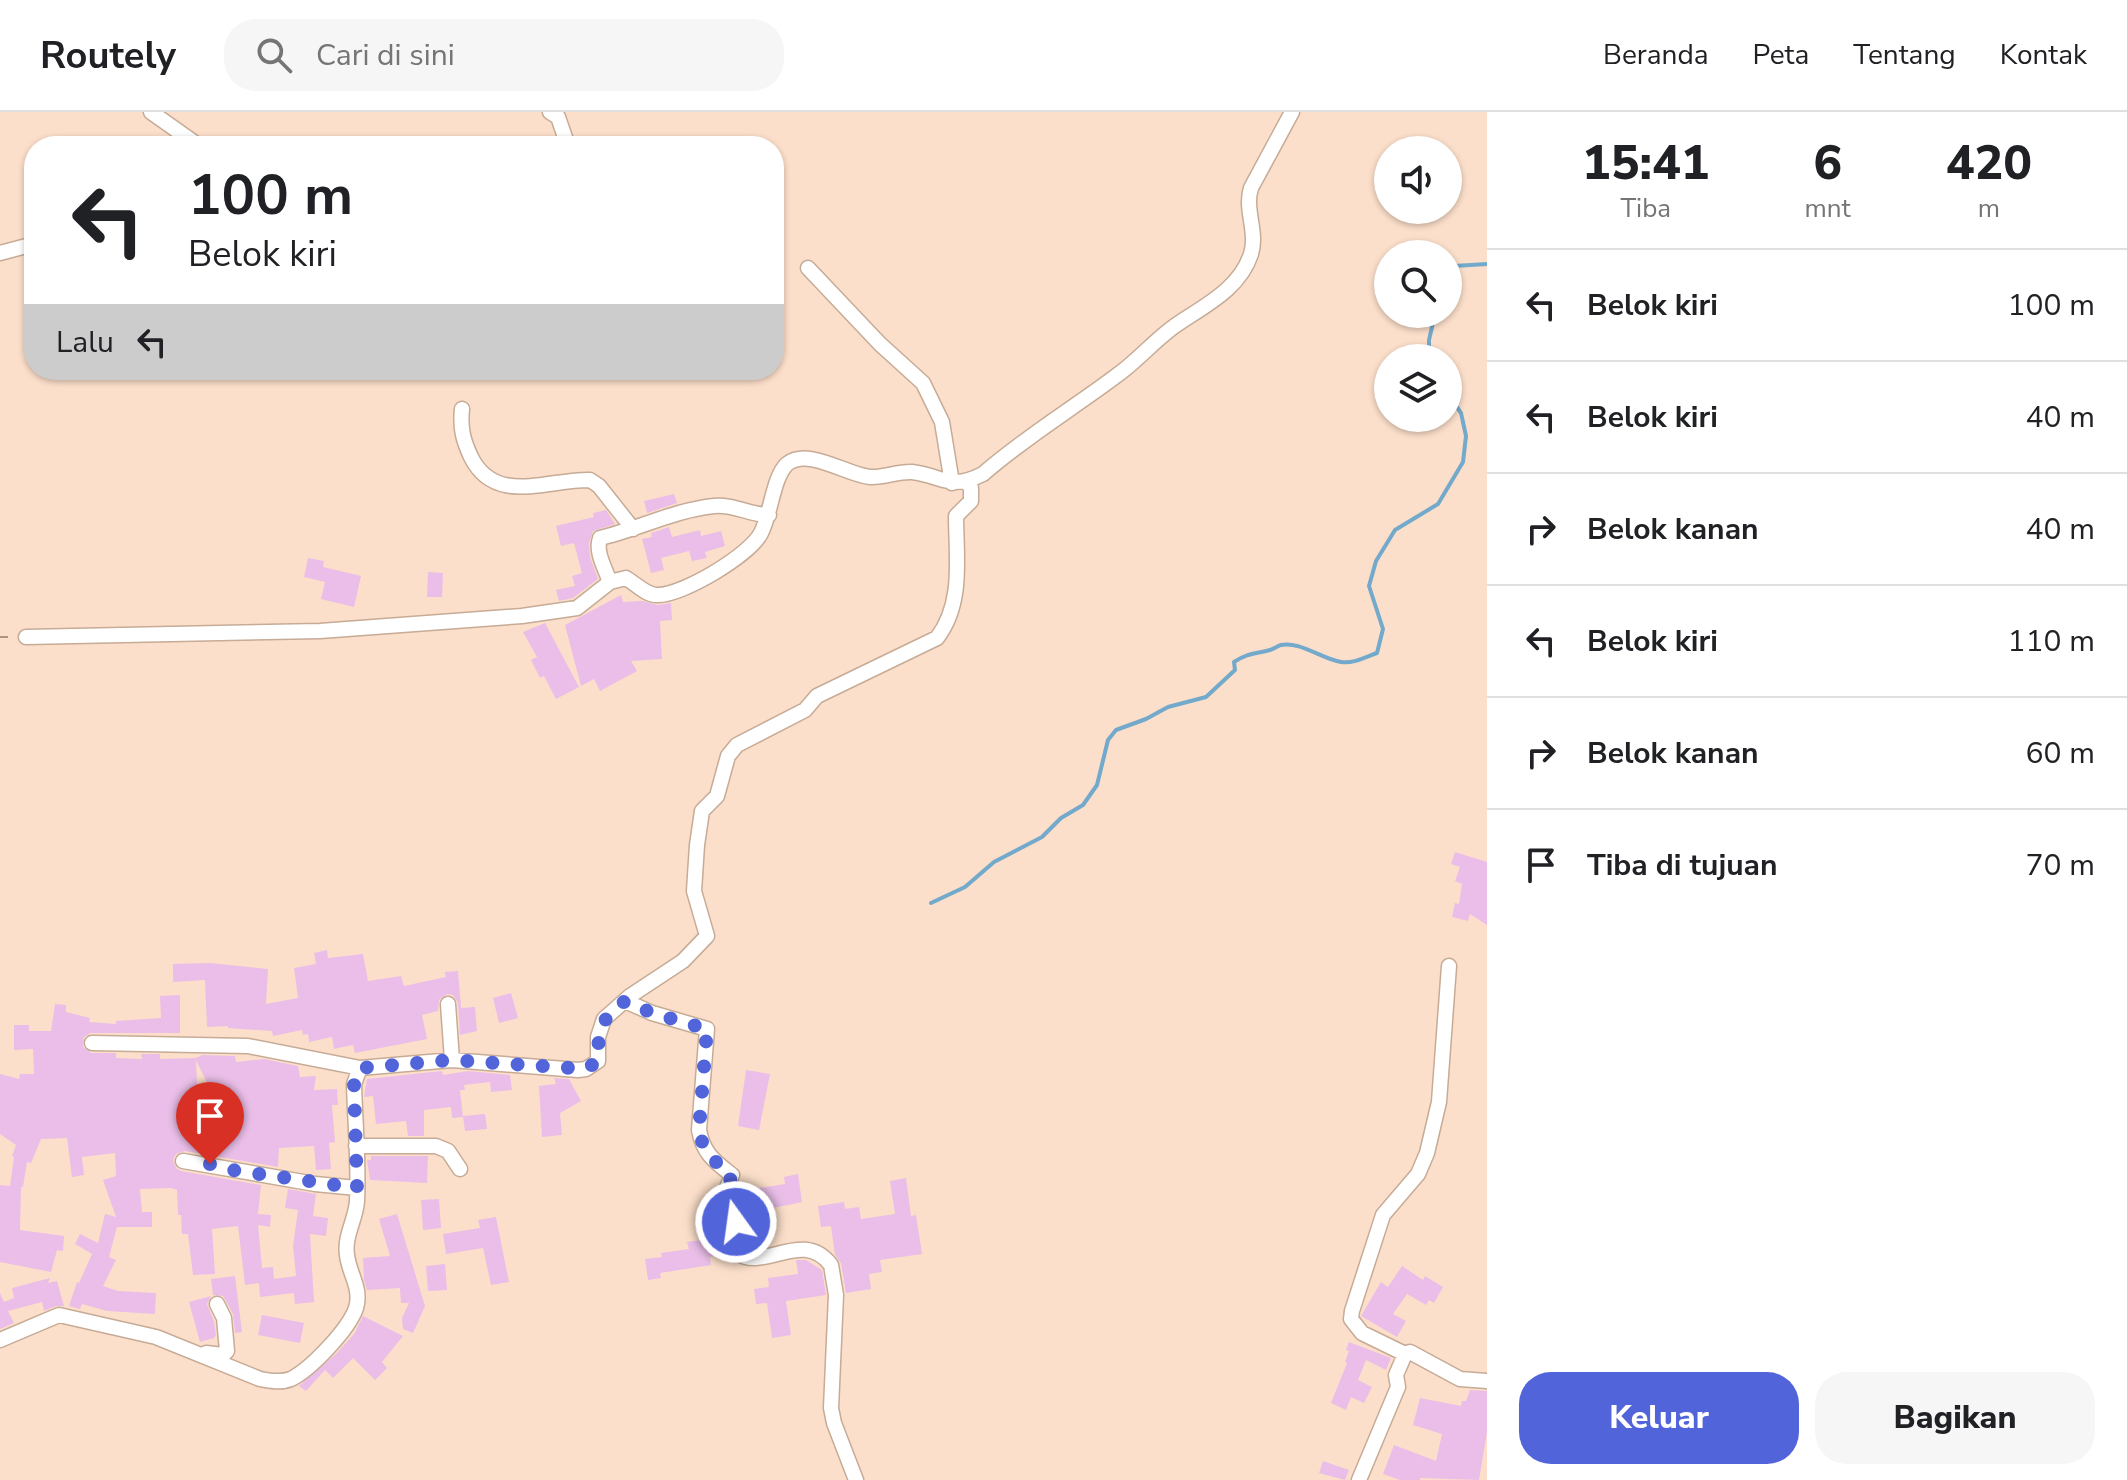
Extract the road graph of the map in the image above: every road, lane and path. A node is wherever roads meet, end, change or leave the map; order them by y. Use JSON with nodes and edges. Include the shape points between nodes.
{"nodes":[{"id":1,"x":151,"y":112,"type":"edge"},
{"id":2,"x":550,"y":112,"type":"edge"},
{"id":3,"x":1292,"y":112,"type":"edge"},
{"id":4,"x":185,"y":136,"type":"edge"},
{"id":5,"x":565,"y":136,"type":"edge"},
{"id":6,"x":24,"y":247,"type":"edge"},
{"id":7,"x":0,"y":253,"type":"edge"},
{"id":8,"x":808,"y":268,"type":"dead end"},
{"id":9,"x":462,"y":409,"type":"dead end"},
{"id":10,"x":959,"y":482,"type":"junction"},
{"id":11,"x":769,"y":515,"type":"junction"},
{"id":12,"x":633,"y":529,"type":"junction"},
{"id":13,"x":610,"y":582,"type":"junction"},
{"id":14,"x":26,"y":637,"type":"dead end"},
{"id":15,"x":1449,"y":966,"type":"dead end"},
{"id":16,"x":628,"y":998,"type":"junction"},
{"id":17,"x":448,"y":1004,"type":"dead end"},
{"id":18,"x":92,"y":1043,"type":"dead end"},
{"id":19,"x":452,"y":1060,"type":"junction"},
{"id":20,"x":360,"y":1068,"type":"junction"},
{"id":21,"x":356,"y":1146,"type":"junction"},
{"id":22,"x":183,"y":1161,"type":"dead end"},
{"id":23,"x":460,"y":1169,"type":"dead end"},
{"id":24,"x":357,"y":1188,"type":"junction"},
{"id":25,"x":217,"y":1304,"type":"dead end"},
{"id":26,"x":0,"y":1340,"type":"edge"},
{"id":27,"x":198,"y":1352,"type":"junction"},
{"id":28,"x":1405,"y":1354,"type":"junction"},
{"id":29,"x":1487,"y":1381,"type":"edge"},
{"id":30,"x":856,"y":1480,"type":"edge"},
{"id":31,"x":1359,"y":1480,"type":"edge"}],
"edges":[{"from":1,"to":4,"type":"street"},
{"from":2,"to":5,"type":"street","via":[[558,117]]},
{"from":3,"to":10,"type":"street","via":[[1248,196],[1252,252],[1228,290],[983,474]]},
{"from":6,"to":7,"type":"street"},
{"from":8,"to":10,"type":"street","via":[[923,383],[942,422]]},
{"from":9,"to":12,"type":"street","via":[[461,433],[478,469],[491,482],[523,487],[590,480]]},
{"from":10,"to":11,"type":"street","via":[[911,472],[867,477],[820,461],[797,460],[779,474]]},
{"from":10,"to":16,"type":"street","via":[[971,488],[971,501],[956,516],[956,587],[944,629],[937,638],[817,696],[805,710],[737,745],[728,756],[717,796],[702,811],[700,822],[694,891],[707,936],[683,961]]},
{"from":11,"to":12,"type":"street","via":[[715,506]]},
{"from":11,"to":13,"type":"street","via":[[759,536],[740,555],[679,589],[659,596],[626,578]]},
{"from":12,"to":13,"type":"street","via":[[599,540]]},
{"from":13,"to":14,"type":"street","via":[[577,608],[522,616],[320,631]]},
{"from":15,"to":28,"type":"street","via":[[1439,1102],[1427,1153],[1418,1174],[1383,1215],[1351,1319],[1362,1333]]},
{"from":16,"to":19,"type":"street","via":[[604,1019],[598,1061],[586,1069]]},
{"from":16,"to":30,"type":"street","via":[[652,1013],[707,1029],[699,1130],[707,1154],[732,1175],[723,1198],[735,1214],[737,1253],[751,1259],[799,1249],[831,1265],[836,1295],[831,1408]]},
{"from":17,"to":19,"type":"street"},
{"from":18,"to":20,"type":"street","via":[[248,1046]]},
{"from":19,"to":20,"type":"street"},
{"from":20,"to":21,"type":"street","via":[[354,1084]]},
{"from":21,"to":23,"type":"street","via":[[436,1146],[448,1151]]},
{"from":21,"to":24,"type":"street"},
{"from":22,"to":24,"type":"street"},
{"from":24,"to":27,"type":"street","via":[[347,1254],[359,1294],[355,1311],[331,1345],[289,1380],[275,1382]]},
{"from":25,"to":27,"type":"street","via":[[227,1351]]},
{"from":26,"to":27,"type":"street","via":[[59,1315]]},
{"from":28,"to":29,"type":"street","via":[[1460,1379]]},
{"from":28,"to":31,"type":"street","via":[[1396,1375],[1398,1387]]}]}
